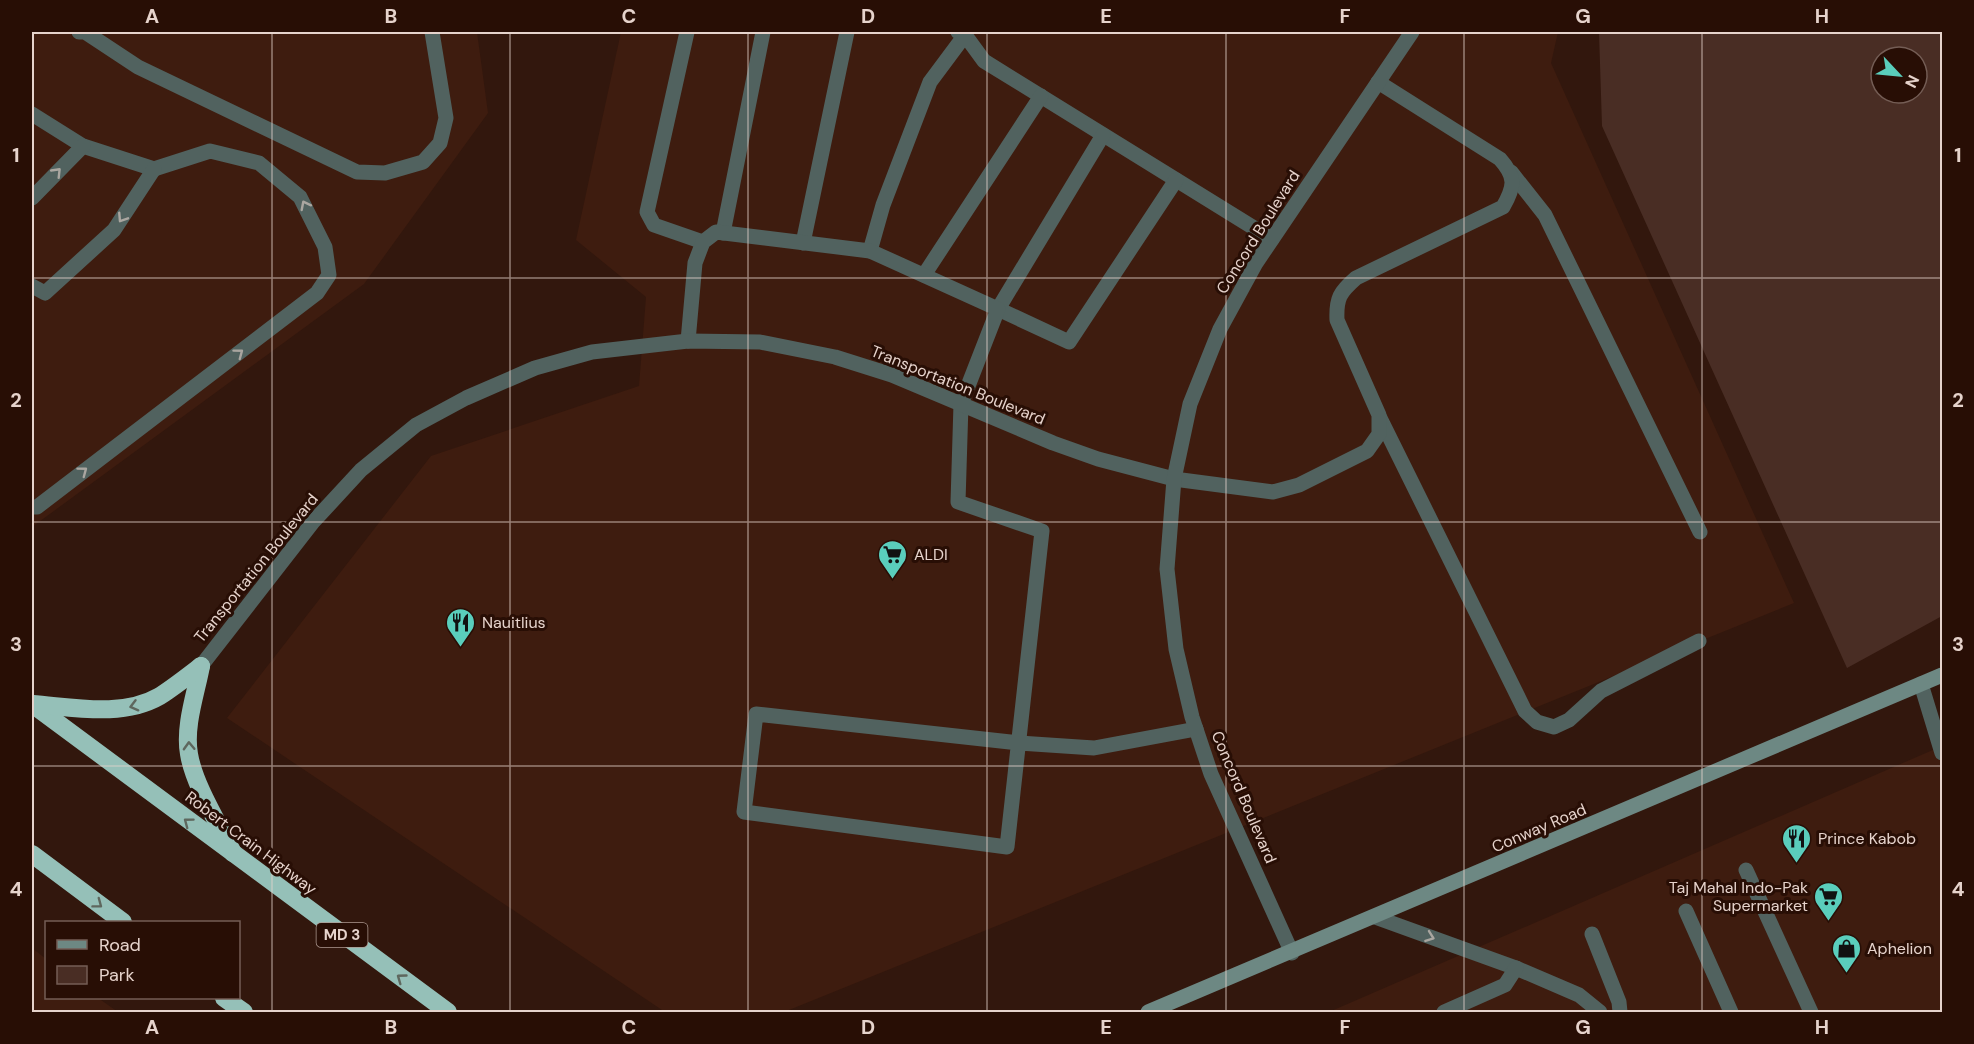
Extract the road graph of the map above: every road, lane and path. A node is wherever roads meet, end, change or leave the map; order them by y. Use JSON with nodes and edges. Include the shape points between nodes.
{"nodes":[{"id":1,"x":79,"y":32,"type":"edge"},
{"id":2,"x":432,"y":32,"type":"edge"},
{"id":3,"x":687,"y":32,"type":"edge"},
{"id":4,"x":763,"y":32,"type":"edge"},
{"id":5,"x":847,"y":32,"type":"edge"},
{"id":6,"x":1412,"y":32,"type":"edge"},
{"id":7,"x":963,"y":33,"type":"edge"},
{"id":8,"x":1378,"y":81,"type":"junction"},
{"id":9,"x":1041,"y":96,"type":"junction"},
{"id":10,"x":32,"y":114,"type":"edge"},
{"id":11,"x":1103,"y":135,"type":"junction"},
{"id":12,"x":83,"y":146,"type":"junction"},
{"id":13,"x":154,"y":169,"type":"junction"},
{"id":14,"x":1511,"y":172,"type":"junction"},
{"id":15,"x":1176,"y":180,"type":"junction"},
{"id":16,"x":32,"y":198,"type":"edge"},
{"id":17,"x":723,"y":233,"type":"junction"},
{"id":18,"x":1272,"y":239,"type":"junction"},
{"id":19,"x":703,"y":242,"type":"junction"},
{"id":20,"x":803,"y":243,"type":"junction"},
{"id":21,"x":870,"y":251,"type":"junction"},
{"id":22,"x":924,"y":275,"type":"junction"},
{"id":23,"x":32,"y":286,"type":"edge"},
{"id":24,"x":998,"y":309,"type":"junction"},
{"id":25,"x":688,"y":341,"type":"junction"},
{"id":26,"x":960,"y":404,"type":"junction"},
{"id":27,"x":1379,"y":415,"type":"junction"},
{"id":28,"x":1174,"y":479,"type":"junction"},
{"id":29,"x":32,"y":507,"type":"edge"},
{"id":30,"x":1700,"y":532,"type":"dead end"},
{"id":31,"x":1699,"y":641,"type":"dead end"},
{"id":32,"x":201,"y":666,"type":"junction"},
{"id":33,"x":1942,"y":675,"type":"edge"},
{"id":34,"x":1921,"y":684,"type":"junction"},
{"id":35,"x":32,"y":704,"type":"edge"},
{"id":36,"x":1196,"y":729,"type":"junction"},
{"id":37,"x":1019,"y":743,"type":"junction"},
{"id":38,"x":1942,"y":753,"type":"edge"},
{"id":39,"x":32,"y":854,"type":"edge"},
{"id":40,"x":235,"y":857,"type":"junction"},
{"id":41,"x":1746,"y":870,"type":"dead end"},
{"id":42,"x":1686,"y":911,"type":"dead end"},
{"id":43,"x":1375,"y":917,"type":"junction"},
{"id":44,"x":122,"y":921,"type":"edge"},
{"id":45,"x":1592,"y":934,"type":"dead end"},
{"id":46,"x":1292,"y":953,"type":"junction"},
{"id":47,"x":1516,"y":968,"type":"junction"},
{"id":48,"x":225,"y":999,"type":"edge"},
{"id":49,"x":244,"y":1012,"type":"edge"},
{"id":50,"x":448,"y":1012,"type":"edge"},
{"id":51,"x":1148,"y":1012,"type":"edge"},
{"id":52,"x":1444,"y":1012,"type":"edge"},
{"id":53,"x":1600,"y":1012,"type":"edge"},
{"id":54,"x":1620,"y":1012,"type":"edge"},
{"id":55,"x":1731,"y":1012,"type":"edge"},
{"id":56,"x":1811,"y":1012,"type":"edge"}],
"edges":[{"from":1,"to":2,"type":"street","via":[[85,32],[138,67],[357,172],[385,173],[423,162],[440,143],[446,118]]},
{"from":3,"to":19,"type":"street","via":[[647,212],[654,225]]},
{"from":4,"to":17,"type":"street"},
{"from":5,"to":20,"type":"street"},
{"from":6,"to":8,"type":"street","name":"Concord Boulevard"},
{"from":7,"to":9,"type":"street","via":[[984,61]]},
{"from":7,"to":21,"type":"street","via":[[930,82],[883,205]]},
{"from":8,"to":14,"type":"street","via":[[1500,159]]},
{"from":8,"to":18,"type":"street","name":"Concord Boulevard"},
{"from":9,"to":11,"type":"street"},
{"from":9,"to":22,"type":"street"},
{"from":10,"to":12,"type":"street"},
{"from":11,"to":15,"type":"street"},
{"from":11,"to":24,"type":"street"},
{"from":12,"to":13,"type":"street"},
{"from":16,"to":12,"type":"street","one_way":true},
{"from":13,"to":23,"type":"street","one_way":true,"via":[[114,230],[45,293]]},
{"from":29,"to":13,"type":"street","one_way":true,"via":[[37,507],[317,293],[329,275],[325,247],[300,197],[259,163],[210,151]]},
{"from":14,"to":27,"type":"street","via":[[1512,190],[1503,207],[1356,278],[1342,291],[1336,305],[1336,320]]},
{"from":14,"to":30,"type":"street","via":[[1545,215]]},
{"from":15,"to":18,"type":"street"},
{"from":15,"to":24,"type":"street","via":[[1069,342]]},
{"from":17,"to":19,"type":"street","via":[[716,232]]},
{"from":17,"to":20,"type":"street"},
{"from":18,"to":28,"type":"street","name":"Concord Boulevard","via":[[1220,329],[1190,404]]},
{"from":19,"to":25,"type":"street","via":[[694,263]]},
{"from":20,"to":21,"type":"street"},
{"from":21,"to":22,"type":"street"},
{"from":22,"to":24,"type":"street"},
{"from":24,"to":26,"type":"street"},
{"from":25,"to":26,"type":"street","name":"Transportation Boulevard","via":[[760,342],[835,357],[892,375]]},
{"from":25,"to":32,"type":"street","name":"Transportation Boulevard","via":[[592,352],[535,368],[416,425],[362,470],[313,522]]},
{"from":26,"to":28,"type":"street","name":"Transportation Boulevard","via":[[1098,459]]},
{"from":26,"to":37,"type":"street","via":[[958,502],[1042,531]]},
{"from":27,"to":28,"type":"street","name":"Transportation Boulevard","via":[[1379,434],[1367,451],[1299,485],[1273,492]]},
{"from":27,"to":31,"type":"street","via":[[1525,711],[1537,722],[1554,727],[1569,720],[1601,691]]},
{"from":28,"to":36,"type":"street","name":"Concord Boulevard","via":[[1167,569],[1176,649]]},
{"from":32,"to":35,"type":"highway","one_way":true,"via":[[140,705],[117,710]]},
{"from":40,"to":32,"type":"highway","one_way":true,"via":[[188,753]]},
{"from":33,"to":34,"type":"street","name":"Conway Road"},
{"from":34,"to":38,"type":"street"},
{"from":34,"to":43,"type":"street","name":"Conway Road"},
{"from":40,"to":35,"type":"highway","name":"Robert Crain Highway","number":"MD 3","one_way":true},
{"from":36,"to":37,"type":"street","via":[[1094,748]]},
{"from":36,"to":46,"type":"street","name":"Concord Boulevard","via":[[1211,774]]},
{"from":37,"to":37,"type":"street","via":[[756,714],[744,812],[1006,847]]},
{"from":39,"to":44,"type":"highway","one_way":true},
{"from":50,"to":40,"type":"highway","name":"Robert Crain Highway","number":"MD 3","one_way":true},
{"from":41,"to":56,"type":"street"},
{"from":42,"to":55,"type":"street"},
{"from":43,"to":46,"type":"street","name":"Conway Road"},
{"from":43,"to":47,"type":"street","one_way":true},
{"from":45,"to":54,"type":"street"},
{"from":46,"to":51,"type":"street","name":"Conway Road"},
{"from":47,"to":52,"type":"street","via":[[1505,985]]},
{"from":47,"to":53,"type":"street","via":[[1579,994]]},
{"from":48,"to":49,"type":"highway"}]}
